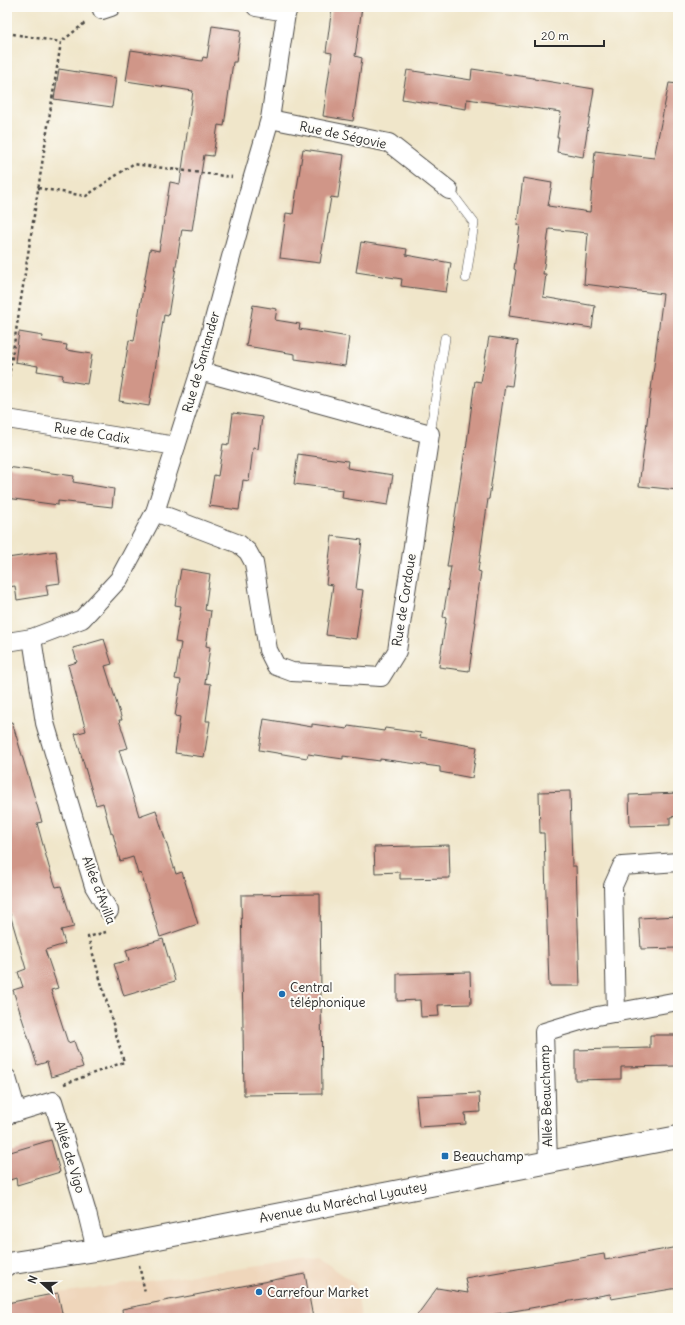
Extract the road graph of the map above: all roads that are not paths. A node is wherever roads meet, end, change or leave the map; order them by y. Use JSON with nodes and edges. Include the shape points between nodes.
{"nodes":[{"id":1,"x":256,"y":7,"type":"edge"},
{"id":2,"x":287,"y":9,"type":"edge"},
{"id":3,"x":270,"y":119,"type":"junction"},
{"id":4,"x":449,"y":190,"type":"joint"},
{"id":5,"x":466,"y":278,"type":"dead end"},
{"id":6,"x":444,"y":338,"type":"dead end"},
{"id":7,"x":200,"y":371,"type":"junction"},
{"id":8,"x":7,"y":419,"type":"edge"},
{"id":9,"x":430,"y":434,"type":"junction"},
{"id":10,"x":176,"y":446,"type":"junction"},
{"id":11,"x":155,"y":512,"type":"junction"},
{"id":12,"x":32,"y":638,"type":"junction"},
{"id":13,"x":7,"y":642,"type":"edge"},
{"id":14,"x":678,"y":862,"type":"edge"},
{"id":15,"x":109,"y":911,"type":"road end"},
{"id":16,"x":678,"y":1001,"type":"edge"},
{"id":17,"x":616,"y":1013,"type":"junction"},
{"id":18,"x":7,"y":1078,"type":"edge"},
{"id":19,"x":12,"y":1113,"type":"edge"},
{"id":20,"x":678,"y":1137,"type":"edge"},
{"id":21,"x":548,"y":1162,"type":"junction"},
{"id":22,"x":96,"y":1250,"type":"junction"},
{"id":23,"x":7,"y":1264,"type":"edge"}],
"edges":[{"from":1,"to":2,"type":"street"},
{"from":2,"to":3,"type":"street","name":"Rue de Santander"},
{"from":3,"to":4,"type":"street","name":"Rue de Ségovie","via":[[389,143]]},
{"from":3,"to":7,"type":"street","name":"Rue de Santander"},
{"from":4,"to":5,"type":"lane","via":[[474,223]]},
{"from":6,"to":9,"type":"lane"},
{"from":7,"to":9,"type":"street"},
{"from":7,"to":10,"type":"street","name":"Rue de Santander"},
{"from":8,"to":10,"type":"street","name":"Rue de Cadix"},
{"from":9,"to":11,"type":"street","name":"Rue de Cordoue","via":[[397,650],[381,677],[292,672],[276,666],[268,650],[254,563],[248,552],[239,544]]},
{"from":10,"to":11,"type":"street","name":"Rue de Santander"},
{"from":11,"to":12,"type":"street","name":"Rue de Santander","via":[[119,580],[82,619]]},
{"from":12,"to":13,"type":"street","name":"Rue de Santander"},
{"from":12,"to":15,"type":"street","name":"Allée d'Avilla","via":[[45,723],[94,886]]},
{"from":14,"to":17,"type":"street","via":[[622,866],[613,886]]},
{"from":16,"to":17,"type":"street","name":"Allée Beauchamp"},
{"from":17,"to":21,"type":"street","name":"Allée Beauchamp","via":[[544,1032]]},
{"from":18,"to":19,"type":"street"},
{"from":19,"to":22,"type":"street","name":"Allée de Vigo","via":[[53,1101]]},
{"from":20,"to":21,"type":"street","name":"Avenue du Maréchal Lyautey"},
{"from":21,"to":22,"type":"street","name":"Avenue du Maréchal Lyautey"},
{"from":22,"to":23,"type":"street","name":"Avenue du Maréchal Lyautey"}]}
